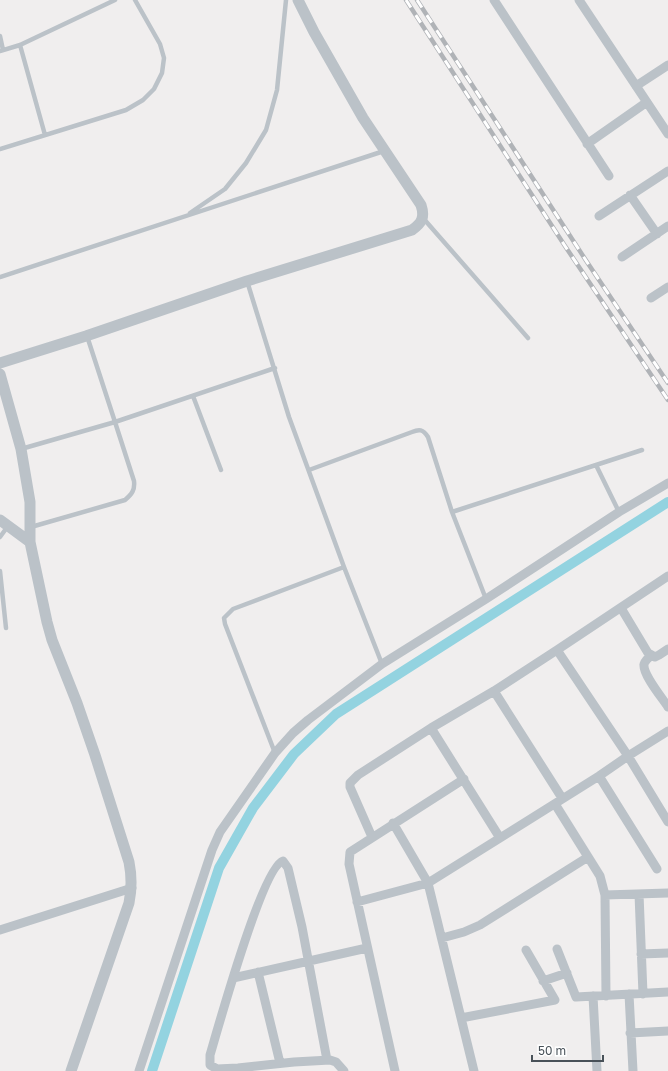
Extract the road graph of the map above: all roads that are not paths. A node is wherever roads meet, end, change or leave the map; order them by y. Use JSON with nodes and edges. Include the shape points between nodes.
{"nodes":[{"id":1,"x":115,"y":0,"type":"edge"},
{"id":2,"x":135,"y":0,"type":"edge"},
{"id":3,"x":286,"y":0,"type":"edge"},
{"id":4,"x":298,"y":0,"type":"edge"},
{"id":5,"x":494,"y":0,"type":"edge"},
{"id":6,"x":579,"y":0,"type":"edge"},
{"id":7,"x":0,"y":36,"type":"edge"},
{"id":8,"x":20,"y":45,"type":"junction"},
{"id":9,"x":2,"y":51,"type":"edge"},
{"id":10,"x":668,"y":65,"type":"edge"},
{"id":11,"x":636,"y":86,"type":"junction"},
{"id":12,"x":647,"y":102,"type":"junction"},
{"id":13,"x":668,"y":134,"type":"edge"},
{"id":14,"x":45,"y":135,"type":"junction"},
{"id":15,"x":587,"y":144,"type":"junction"},
{"id":16,"x":0,"y":149,"type":"edge"},
{"id":17,"x":384,"y":151,"type":"junction"},
{"id":18,"x":668,"y":171,"type":"edge"},
{"id":19,"x":609,"y":176,"type":"dead end"},
{"id":20,"x":630,"y":195,"type":"junction"},
{"id":21,"x":599,"y":216,"type":"dead end"},
{"id":22,"x":184,"y":217,"type":"junction"},
{"id":23,"x":423,"y":218,"type":"junction"},
{"id":24,"x":668,"y":226,"type":"edge"},
{"id":25,"x":657,"y":234,"type":"junction"},
{"id":26,"x":622,"y":257,"type":"dead end"},
{"id":27,"x":0,"y":277,"type":"edge"},
{"id":28,"x":247,"y":281,"type":"junction"},
{"id":29,"x":668,"y":287,"type":"edge"},
{"id":30,"x":651,"y":298,"type":"dead end"},
{"id":31,"x":86,"y":336,"type":"junction"},
{"id":32,"x":528,"y":338,"type":"dead end"},
{"id":33,"x":0,"y":363,"type":"edge"},
{"id":34,"x":275,"y":368,"type":"junction"},
{"id":35,"x":0,"y":374,"type":"edge"},
{"id":36,"x":193,"y":396,"type":"junction"},
{"id":37,"x":115,"y":422,"type":"junction"},
{"id":38,"x":21,"y":449,"type":"junction"},
{"id":39,"x":642,"y":450,"type":"dead end"},
{"id":40,"x":596,"y":465,"type":"junction"},
{"id":41,"x":221,"y":470,"type":"dead end"},
{"id":42,"x":309,"y":470,"type":"junction"},
{"id":43,"x":668,"y":483,"type":"edge"},
{"id":44,"x":452,"y":512,"type":"junction"},
{"id":45,"x":619,"y":512,"type":"junction"},
{"id":46,"x":4,"y":523,"type":"edge"},
{"id":47,"x":30,"y":527,"type":"junction"},
{"id":48,"x":0,"y":537,"type":"edge"},
{"id":49,"x":30,"y":542,"type":"junction"},
{"id":50,"x":344,"y":567,"type":"junction"},
{"id":51,"x":0,"y":571,"type":"edge"},
{"id":52,"x":668,"y":576,"type":"edge"},
{"id":53,"x":486,"y":599,"type":"junction"},
{"id":54,"x":621,"y":608,"type":"junction"},
{"id":55,"x":6,"y":628,"type":"dead end"},
{"id":56,"x":668,"y":649,"type":"edge"},
{"id":57,"x":558,"y":650,"type":"junction"},
{"id":58,"x":651,"y":655,"type":"junction"},
{"id":59,"x":382,"y":664,"type":"junction"},
{"id":60,"x":494,"y":691,"type":"junction"},
{"id":61,"x":668,"y":707,"type":"edge"},
{"id":62,"x":431,"y":728,"type":"junction"},
{"id":63,"x":668,"y":731,"type":"edge"},
{"id":64,"x":275,"y":753,"type":"junction"},
{"id":65,"x":628,"y":756,"type":"junction"},
{"id":66,"x":599,"y":776,"type":"junction"},
{"id":67,"x":464,"y":779,"type":"junction"},
{"id":68,"x":559,"y":801,"type":"junction"},
{"id":69,"x":668,"y":822,"type":"edge"},
{"id":70,"x":393,"y":823,"type":"junction"},
{"id":71,"x":372,"y":837,"type":"junction"},
{"id":72,"x":500,"y":838,"type":"junction"},
{"id":73,"x":588,"y":857,"type":"junction"},
{"id":74,"x":657,"y":869,"type":"dead end"},
{"id":75,"x":428,"y":883,"type":"junction"},
{"id":76,"x":132,"y":888,"type":"junction"},
{"id":77,"x":668,"y":893,"type":"edge"},
{"id":78,"x":639,"y":894,"type":"junction"},
{"id":79,"x":605,"y":895,"type":"junction"},
{"id":80,"x":357,"y":902,"type":"junction"},
{"id":81,"x":0,"y":930,"type":"edge"},
{"id":82,"x":442,"y":938,"type":"junction"},
{"id":83,"x":367,"y":948,"type":"junction"},
{"id":84,"x":557,"y":949,"type":"dead end"},
{"id":85,"x":526,"y":950,"type":"dead end"},
{"id":86,"x":668,"y":952,"type":"edge"},
{"id":87,"x":641,"y":954,"type":"junction"},
{"id":88,"x":308,"y":961,"type":"junction"},
{"id":89,"x":258,"y":972,"type":"junction"},
{"id":90,"x":567,"y":974,"type":"junction"},
{"id":91,"x":233,"y":978,"type":"junction"},
{"id":92,"x":543,"y":981,"type":"junction"},
{"id":93,"x":668,"y":992,"type":"edge"},
{"id":94,"x":629,"y":994,"type":"junction"},
{"id":95,"x":643,"y":994,"type":"junction"},
{"id":96,"x":592,"y":996,"type":"junction"},
{"id":97,"x":606,"y":996,"type":"junction"},
{"id":98,"x":461,"y":1018,"type":"junction"},
{"id":99,"x":668,"y":1031,"type":"edge"},
{"id":100,"x":630,"y":1033,"type":"junction"},
{"id":101,"x":327,"y":1060,"type":"junction"},
{"id":102,"x":280,"y":1063,"type":"junction"},
{"id":103,"x":71,"y":1071,"type":"edge"},
{"id":104,"x":139,"y":1071,"type":"edge"},
{"id":105,"x":344,"y":1071,"type":"edge"},
{"id":106,"x":394,"y":1071,"type":"edge"},
{"id":107,"x":474,"y":1071,"type":"edge"},
{"id":108,"x":597,"y":1071,"type":"edge"},
{"id":109,"x":633,"y":1071,"type":"edge"}],
"edges":[{"from":1,"to":8,"type":"lane"},
{"from":2,"to":14,"type":"lane","via":[[160,44],[164,58],[162,73],[154,89],[143,100],[126,110]]},
{"from":3,"to":22,"type":"lane","via":[[277,90],[266,130],[246,163],[225,189]]},
{"from":4,"to":17,"type":"street"},
{"from":5,"to":15,"type":"street"},
{"from":6,"to":11,"type":"street"},
{"from":7,"to":9,"type":"lane"},
{"from":8,"to":9,"type":"lane"},
{"from":8,"to":14,"type":"lane"},
{"from":10,"to":11,"type":"street"},
{"from":11,"to":12,"type":"street"},
{"from":12,"to":13,"type":"street"},
{"from":12,"to":15,"type":"street"},
{"from":14,"to":16,"type":"lane"},
{"from":15,"to":19,"type":"street"},
{"from":17,"to":22,"type":"lane"},
{"from":17,"to":23,"type":"street","via":[[421,205]]},
{"from":18,"to":20,"type":"street"},
{"from":20,"to":21,"type":"street"},
{"from":20,"to":25,"type":"street"},
{"from":22,"to":27,"type":"lane"},
{"from":23,"to":28,"type":"street","via":[[420,225],[412,230]]},
{"from":23,"to":32,"type":"lane"},
{"from":24,"to":25,"type":"street"},
{"from":25,"to":26,"type":"street"},
{"from":28,"to":31,"type":"street"},
{"from":28,"to":34,"type":"lane"},
{"from":29,"to":30,"type":"street"},
{"from":31,"to":33,"type":"street"},
{"from":31,"to":37,"type":"lane"},
{"from":34,"to":36,"type":"lane"},
{"from":34,"to":42,"type":"lane","via":[[289,417]]},
{"from":35,"to":38,"type":"street"},
{"from":36,"to":37,"type":"lane"},
{"from":36,"to":41,"type":"lane"},
{"from":37,"to":38,"type":"lane"},
{"from":37,"to":47,"type":"lane","via":[[134,481],[131,495],[125,500]]},
{"from":38,"to":47,"type":"street","via":[[30,502]]},
{"from":39,"to":40,"type":"lane"},
{"from":40,"to":44,"type":"lane"},
{"from":40,"to":45,"type":"lane"},
{"from":42,"to":44,"type":"lane","via":[[419,430],[425,432],[428,437]]},
{"from":42,"to":50,"type":"lane"},
{"from":43,"to":45,"type":"street"},
{"from":44,"to":53,"type":"lane"},
{"from":45,"to":53,"type":"street"},
{"from":46,"to":48,"type":"lane"},
{"from":46,"to":49,"type":"street"},
{"from":47,"to":49,"type":"street"},
{"from":49,"to":76,"type":"street","via":[[50,634],[102,776],[129,862]]},
{"from":50,"to":59,"type":"lane"},
{"from":50,"to":64,"type":"lane","via":[[233,609],[224,618]]},
{"from":51,"to":55,"type":"lane"},
{"from":52,"to":54,"type":"street"},
{"from":53,"to":59,"type":"street"},
{"from":54,"to":57,"type":"street"},
{"from":54,"to":58,"type":"street"},
{"from":56,"to":58,"type":"street","via":[[655,657]]},
{"from":57,"to":60,"type":"street"},
{"from":57,"to":65,"type":"street"},
{"from":58,"to":61,"type":"street","via":[[644,668]]},
{"from":59,"to":64,"type":"street","via":[[308,720]]},
{"from":60,"to":62,"type":"street"},
{"from":60,"to":68,"type":"street"},
{"from":62,"to":67,"type":"street"},
{"from":62,"to":71,"type":"street","via":[[358,775],[350,783]]},
{"from":63,"to":65,"type":"street"},
{"from":64,"to":104,"type":"street","via":[[220,832],[212,850]]},
{"from":65,"to":66,"type":"street"},
{"from":65,"to":69,"type":"street"},
{"from":66,"to":68,"type":"street"},
{"from":66,"to":74,"type":"street"},
{"from":67,"to":70,"type":"street"},
{"from":67,"to":72,"type":"street"},
{"from":68,"to":72,"type":"street"},
{"from":68,"to":73,"type":"street"},
{"from":70,"to":71,"type":"street"},
{"from":70,"to":75,"type":"street"},
{"from":71,"to":80,"type":"street","via":[[353,848],[348,857]]},
{"from":72,"to":75,"type":"street"},
{"from":73,"to":79,"type":"street","via":[[600,876]]},
{"from":73,"to":82,"type":"street","via":[[480,925]]},
{"from":75,"to":80,"type":"street"},
{"from":75,"to":82,"type":"street"},
{"from":76,"to":81,"type":"street"},
{"from":76,"to":103,"type":"street"},
{"from":77,"to":78,"type":"street"},
{"from":78,"to":79,"type":"street"},
{"from":78,"to":87,"type":"street"},
{"from":79,"to":97,"type":"street"},
{"from":80,"to":83,"type":"street"},
{"from":82,"to":98,"type":"street"},
{"from":83,"to":88,"type":"street"},
{"from":83,"to":106,"type":"street"},
{"from":84,"to":90,"type":"street"},
{"from":85,"to":92,"type":"street"},
{"from":86,"to":87,"type":"street"},
{"from":87,"to":95,"type":"street"},
{"from":88,"to":89,"type":"street"},
{"from":88,"to":91,"type":"street","via":[[288,868],[283,861],[273,871],[265,887]]},
{"from":88,"to":101,"type":"street"},
{"from":89,"to":91,"type":"street"},
{"from":89,"to":102,"type":"street"},
{"from":90,"to":92,"type":"street"},
{"from":90,"to":96,"type":"street","via":[[576,997]]},
{"from":91,"to":102,"type":"street","via":[[210,1054],[210,1065],[217,1069]]},
{"from":92,"to":98,"type":"street","via":[[555,1000]]},
{"from":93,"to":95,"type":"street"},
{"from":94,"to":95,"type":"street"},
{"from":94,"to":97,"type":"street"},
{"from":94,"to":100,"type":"street"},
{"from":96,"to":97,"type":"street"},
{"from":96,"to":108,"type":"street"},
{"from":98,"to":107,"type":"street"},
{"from":99,"to":100,"type":"street"},
{"from":100,"to":109,"type":"street"},
{"from":101,"to":102,"type":"street"},
{"from":101,"to":105,"type":"street","via":[[336,1062]]}]}
